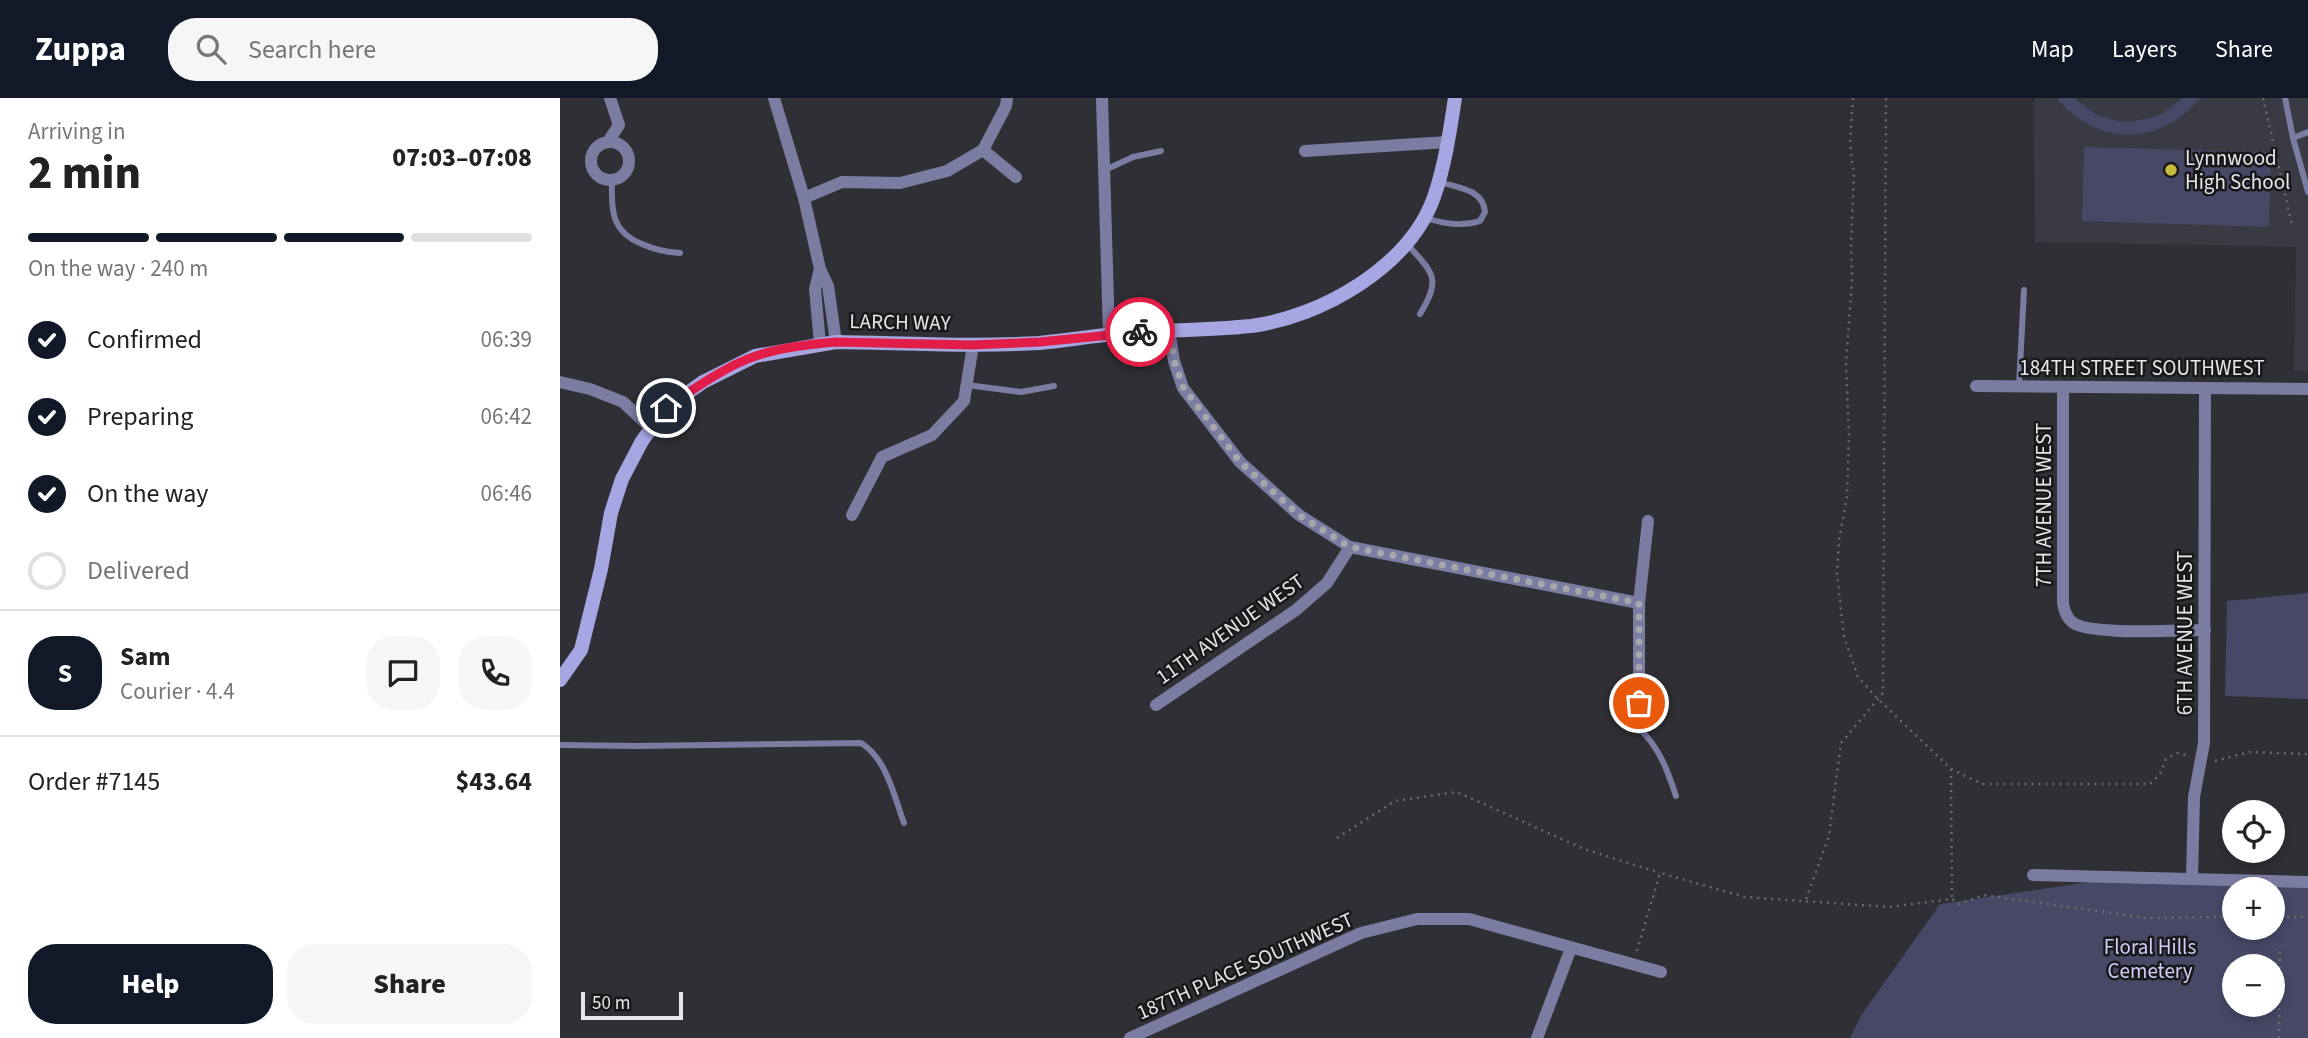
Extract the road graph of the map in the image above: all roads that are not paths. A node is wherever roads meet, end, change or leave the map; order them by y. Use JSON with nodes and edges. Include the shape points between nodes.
{"nodes":[{"id":1,"x":610,"y":98,"type":"edge"},
{"id":2,"x":774,"y":98,"type":"edge"},
{"id":3,"x":1007,"y":98,"type":"edge"},
{"id":4,"x":1101,"y":98,"type":"edge"},
{"id":5,"x":1455,"y":98,"type":"edge"},
{"id":6,"x":2285,"y":98,"type":"edge"},
{"id":7,"x":2308,"y":132,"type":"edge"},
{"id":8,"x":2292,"y":138,"type":"junction"},
{"id":9,"x":608,"y":142,"type":"junction"},
{"id":10,"x":1448,"y":142,"type":"junction"},
{"id":11,"x":984,"y":150,"type":"junction"},
{"id":12,"x":1161,"y":151,"type":"dead end"},
{"id":13,"x":1306,"y":151,"type":"dead end"},
{"id":14,"x":1104,"y":171,"type":"junction"},
{"id":15,"x":1016,"y":177,"type":"dead end"},
{"id":16,"x":612,"y":180,"type":"junction"},
{"id":17,"x":1438,"y":182,"type":"junction"},
{"id":18,"x":2308,"y":192,"type":"edge"},
{"id":19,"x":804,"y":198,"type":"junction"},
{"id":20,"x":1423,"y":217,"type":"junction"},
{"id":21,"x":1405,"y":243,"type":"junction"},
{"id":22,"x":680,"y":253,"type":"dead end"},
{"id":23,"x":820,"y":269,"type":"junction"},
{"id":24,"x":2024,"y":290,"type":"dead end"},
{"id":25,"x":1420,"y":314,"type":"dead end"},
{"id":26,"x":1169,"y":330,"type":"junction"},
{"id":27,"x":1108,"y":335,"type":"junction"},
{"id":28,"x":836,"y":342,"type":"junction"},
{"id":29,"x":820,"y":344,"type":"junction"},
{"id":30,"x":972,"y":345,"type":"junction"},
{"id":31,"x":560,"y":382,"type":"edge"},
{"id":32,"x":967,"y":385,"type":"junction"},
{"id":33,"x":1054,"y":386,"type":"dead end"},
{"id":34,"x":1976,"y":386,"type":"dead end"},
{"id":35,"x":2019,"y":386,"type":"junction"},
{"id":36,"x":2063,"y":387,"type":"junction"},
{"id":37,"x":2205,"y":388,"type":"junction"},
{"id":38,"x":2308,"y":389,"type":"edge"},
{"id":39,"x":651,"y":428,"type":"junction"},
{"id":40,"x":852,"y":515,"type":"dead end"},
{"id":41,"x":1648,"y":521,"type":"dead end"},
{"id":42,"x":1350,"y":547,"type":"junction"},
{"id":43,"x":1639,"y":603,"type":"junction"},
{"id":44,"x":2205,"y":630,"type":"junction"},
{"id":45,"x":560,"y":680,"type":"edge"},
{"id":46,"x":1156,"y":705,"type":"dead end"},
{"id":47,"x":1639,"y":728,"type":"joint"},
{"id":48,"x":560,"y":745,"type":"edge"},
{"id":49,"x":1676,"y":796,"type":"dead end"},
{"id":50,"x":904,"y":824,"type":"dead end"},
{"id":51,"x":2033,"y":875,"type":"dead end"},
{"id":52,"x":2192,"y":878,"type":"junction"},
{"id":53,"x":2308,"y":882,"type":"edge"},
{"id":54,"x":1571,"y":948,"type":"junction"},
{"id":55,"x":1661,"y":972,"type":"dead end"},
{"id":56,"x":1130,"y":1038,"type":"edge"},
{"id":57,"x":1537,"y":1038,"type":"edge"}],
"edges":[{"from":1,"to":9,"type":"street","via":[[619,125]]},
{"from":2,"to":19,"type":"street"},
{"from":3,"to":11,"type":"street"},
{"from":4,"to":14,"type":"street"},
{"from":5,"to":10,"type":"main road","name":"LARCH WAY"},
{"from":6,"to":8,"type":"lane"},
{"from":7,"to":8,"type":"lane"},
{"from":8,"to":18,"type":"lane"},
{"from":9,"to":16,"type":"street","via":[[624,149],[629,160],[622,176]]},
{"from":9,"to":16,"type":"street","via":[[592,153],[591,166],[598,177]]},
{"from":10,"to":13,"type":"street"},
{"from":10,"to":17,"type":"main road","name":"LARCH WAY"},
{"from":11,"to":15,"type":"street"},
{"from":11,"to":19,"type":"street","via":[[947,171],[900,183],[842,182]]},
{"from":12,"to":14,"type":"lane","via":[[1133,157]]},
{"from":14,"to":27,"type":"street"},
{"from":16,"to":22,"type":"lane","via":[[616,224],[629,239],[662,252]]},
{"from":17,"to":20,"type":"main road","name":"LARCH WAY"},
{"from":17,"to":20,"type":"lane","via":[[1478,195],[1485,206],[1484,216],[1476,222],[1453,225]]},
{"from":19,"to":23,"type":"street"},
{"from":20,"to":21,"type":"main road","name":"LARCH WAY"},
{"from":21,"to":25,"type":"lane","via":[[1433,280],[1430,299]]},
{"from":21,"to":26,"type":"main road","name":"LARCH WAY","via":[[1366,282],[1298,315],[1251,326]]},
{"from":23,"to":28,"type":"street","via":[[828,286]]},
{"from":23,"to":29,"type":"street","via":[[815,289]]},
{"from":24,"to":35,"type":"lane"},
{"from":26,"to":27,"type":"main road","name":"LARCH WAY"},
{"from":26,"to":42,"type":"street","via":[[1183,387],[1240,462],[1299,515]]},
{"from":27,"to":30,"type":"main road","name":"LARCH WAY"},
{"from":28,"to":29,"type":"main road","name":"LARCH WAY"},
{"from":28,"to":30,"type":"main road","name":"LARCH WAY"},
{"from":29,"to":39,"type":"main road","name":"LARCH WAY","via":[[755,356],[703,382],[666,408]]},
{"from":30,"to":32,"type":"street"},
{"from":31,"to":39,"type":"street","via":[[623,402]]},
{"from":32,"to":33,"type":"lane","via":[[1021,392]]},
{"from":32,"to":40,"type":"street","via":[[964,401],[932,435],[882,457]]},
{"from":34,"to":35,"type":"street","name":"184TH STREET SOUTHWEST"},
{"from":35,"to":36,"type":"street","name":"184TH STREET SOUTHWEST"},
{"from":36,"to":37,"type":"street","name":"184TH STREET SOUTHWEST"},
{"from":36,"to":44,"type":"street","name":"7TH AVENUE WEST","via":[[2065,613],[2071,622],[2089,629]]},
{"from":37,"to":38,"type":"street","name":"184TH STREET SOUTHWEST"},
{"from":37,"to":44,"type":"street","name":"6TH AVENUE WEST"},
{"from":39,"to":45,"type":"main road","name":"LARCH WAY","via":[[622,479],[581,650]]},
{"from":41,"to":43,"type":"street"},
{"from":42,"to":43,"type":"street"},
{"from":42,"to":46,"type":"street","name":"11TH AVENUE WEST","via":[[1327,583],[1296,610]]},
{"from":43,"to":47,"type":"street"},
{"from":44,"to":52,"type":"street","name":"6TH AVENUE WEST","via":[[2204,743],[2194,797]]},
{"from":47,"to":49,"type":"lane","via":[[1654,743]]},
{"from":48,"to":50,"type":"lane","via":[[861,743],[873,750],[884,768]]},
{"from":51,"to":52,"type":"street"},
{"from":52,"to":53,"type":"street"},
{"from":54,"to":55,"type":"street","name":"187TH PLACE SOUTHWEST"},
{"from":54,"to":56,"type":"street","name":"187TH PLACE SOUTHWEST","via":[[1469,919],[1417,919],[1361,933]]},
{"from":54,"to":57,"type":"street"}]}
